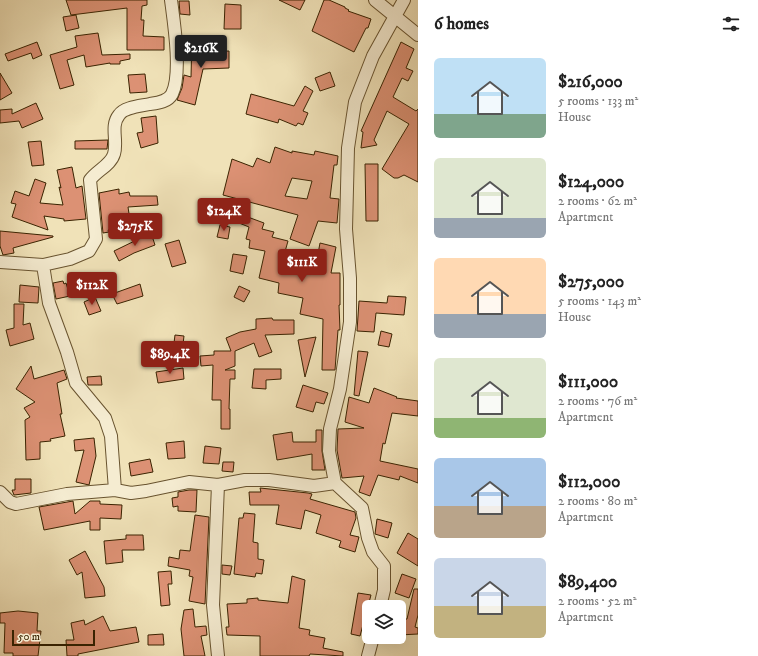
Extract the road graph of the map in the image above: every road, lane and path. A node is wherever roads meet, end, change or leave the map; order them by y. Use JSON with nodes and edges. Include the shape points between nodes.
{"nodes":[{"id":1,"x":171,"y":0,"type":"edge"},
{"id":2,"x":376,"y":0,"type":"edge"},
{"id":3,"x":404,"y":0,"type":"edge"},
{"id":4,"x":394,"y":16,"type":"junction"},
{"id":5,"x":418,"y":35,"type":"edge"},
{"id":6,"x":0,"y":262,"type":"edge"},
{"id":7,"x":43,"y":265,"type":"junction"},
{"id":8,"x":334,"y":483,"type":"junction"},
{"id":9,"x":218,"y":485,"type":"junction"},
{"id":10,"x":115,"y":490,"type":"junction"},
{"id":11,"x":0,"y":492,"type":"edge"},
{"id":12,"x":382,"y":600,"type":"edge"},
{"id":13,"x":371,"y":644,"type":"edge"},
{"id":14,"x":218,"y":656,"type":"edge"},
{"id":15,"x":368,"y":656,"type":"edge"}],
"edges":[{"from":1,"to":7,"type":"street","via":[[176,54],[175,80],[171,96],[164,101],[119,113],[114,128],[114,154],[106,166],[90,180],[96,239],[89,251],[70,259]]},
{"from":2,"to":4,"type":"street"},
{"from":3,"to":4,"type":"street"},
{"from":4,"to":5,"type":"street"},
{"from":4,"to":8,"type":"street","via":[[373,56],[354,102],[348,148],[346,229],[350,322],[340,389],[330,429],[329,451]]},
{"from":6,"to":7,"type":"street"},
{"from":7,"to":10,"type":"street","via":[[49,303],[76,383],[105,418],[111,436]]},
{"from":8,"to":9,"type":"street","via":[[314,486],[269,480],[246,480]]},
{"from":8,"to":12,"type":"street","via":[[362,508],[373,552],[384,566]]},
{"from":9,"to":10,"type":"street","via":[[188,482],[131,493]]},
{"from":9,"to":14,"type":"street","via":[[213,604]]},
{"from":10,"to":11,"type":"street","via":[[67,494],[16,504]]},
{"from":13,"to":15,"type":"street"}]}
